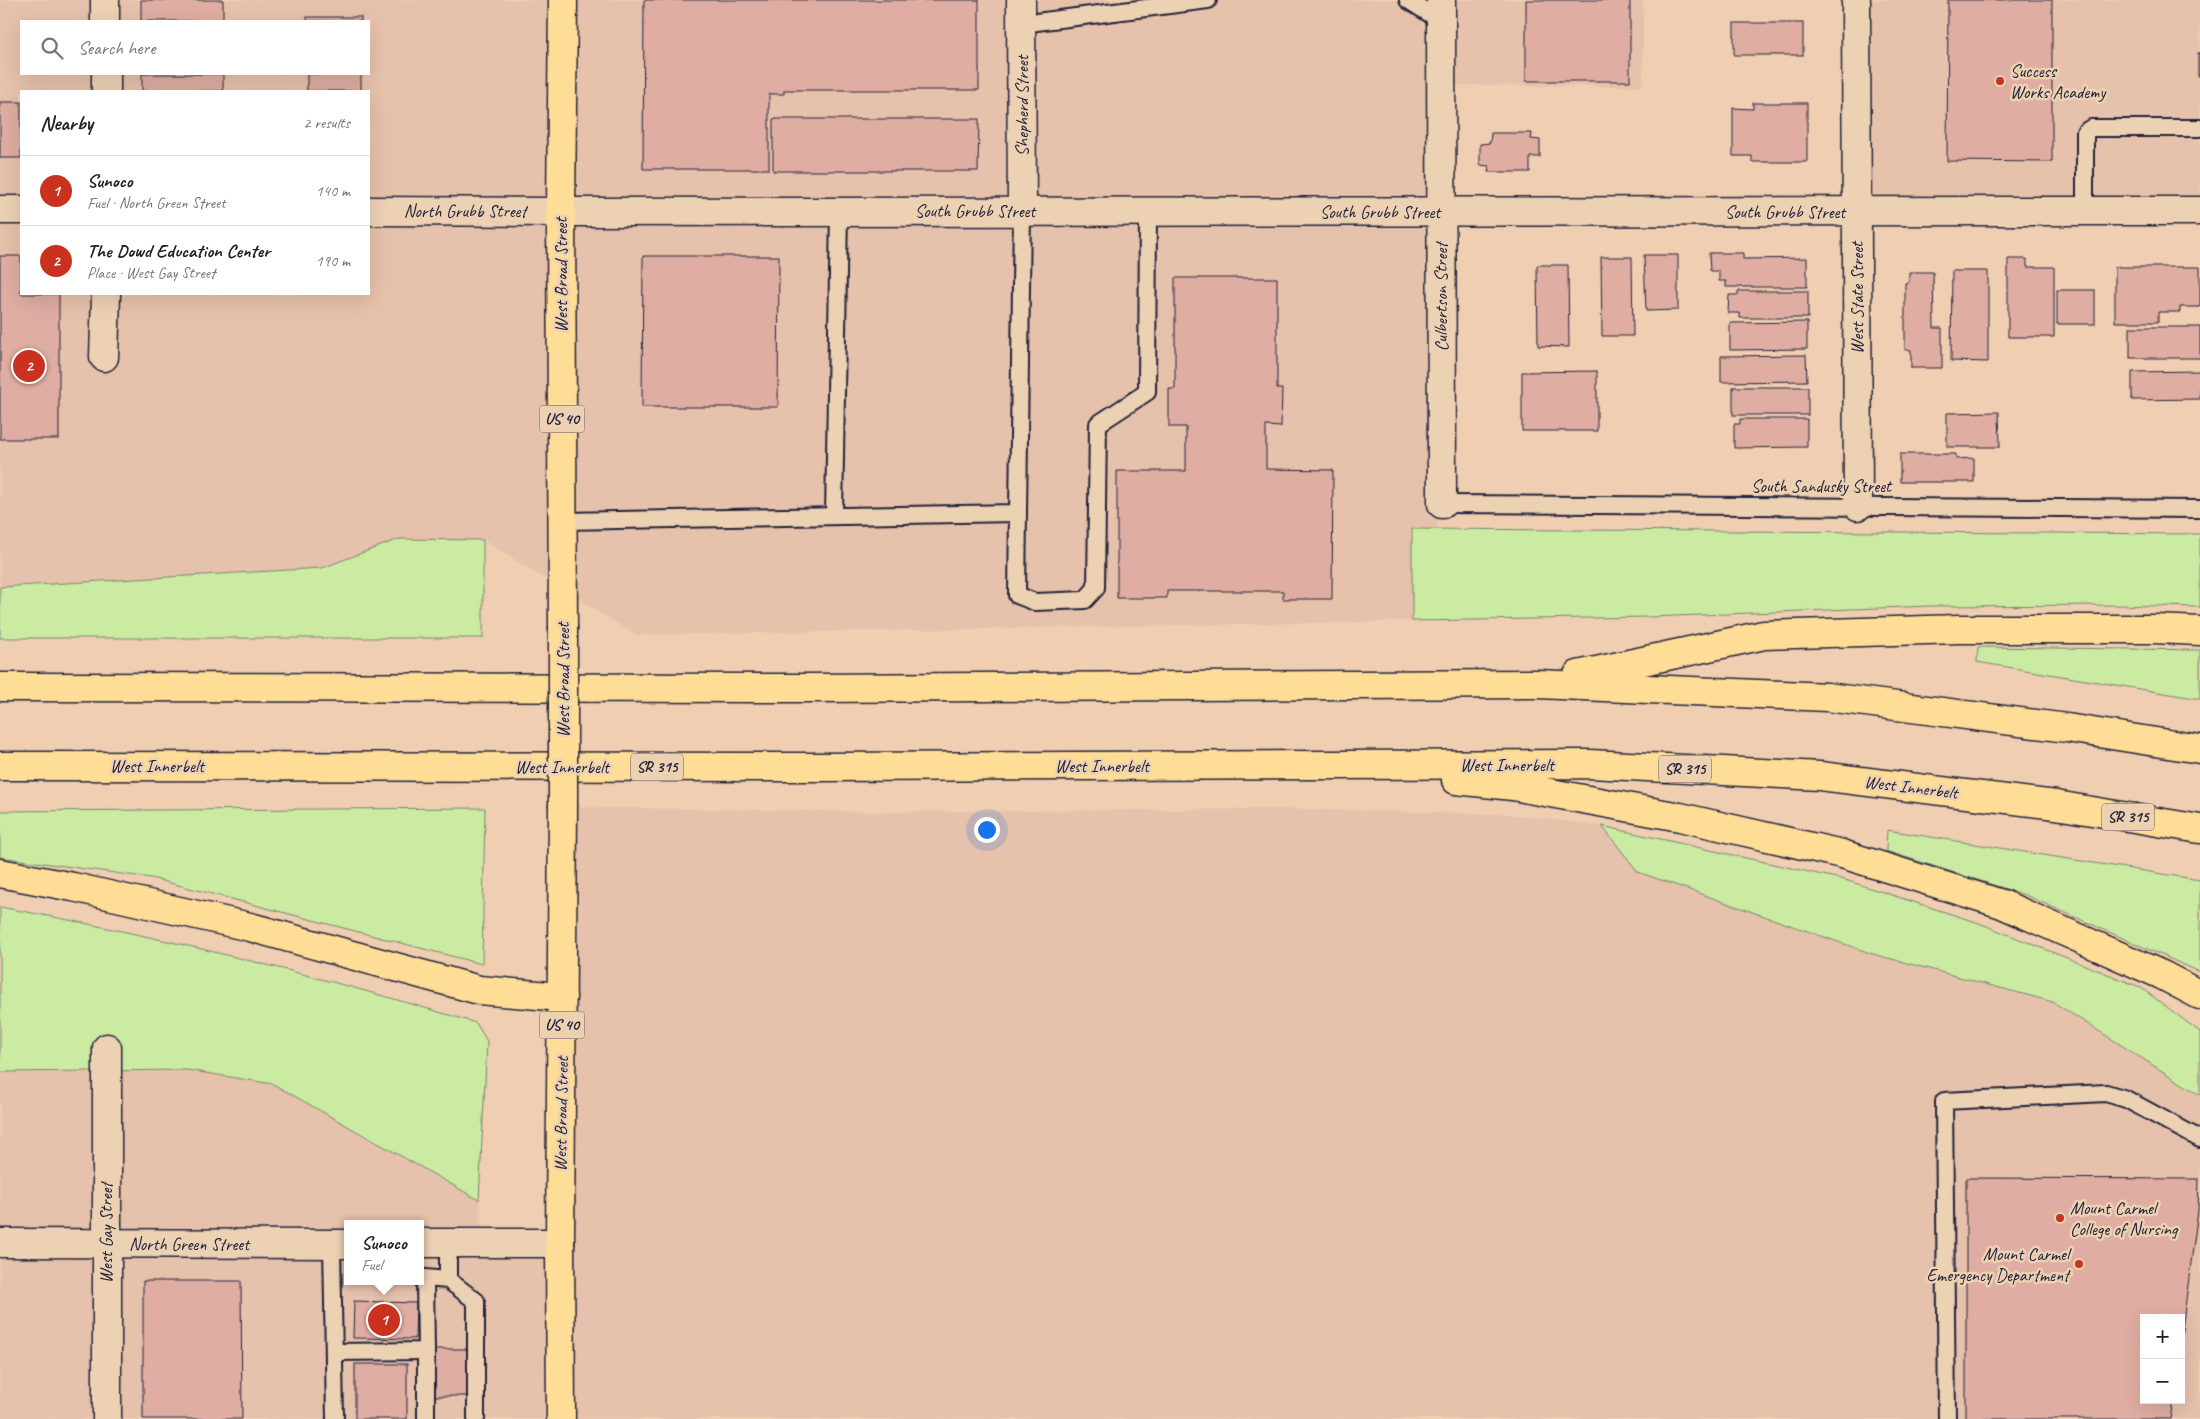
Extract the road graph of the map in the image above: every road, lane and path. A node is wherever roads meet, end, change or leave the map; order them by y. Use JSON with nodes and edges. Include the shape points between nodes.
{"nodes":[{"id":1,"x":105,"y":0,"type":"edge"},
{"id":2,"x":563,"y":0,"type":"edge"},
{"id":3,"x":1208,"y":0,"type":"edge"},
{"id":4,"x":1408,"y":0,"type":"edge"},
{"id":5,"x":1856,"y":0,"type":"edge"},
{"id":6,"x":1441,"y":10,"type":"edge"},
{"id":7,"x":1021,"y":12,"type":"edge"},
{"id":8,"x":105,"y":20,"type":"edge"},
{"id":9,"x":106,"y":75,"type":"edge"},
{"id":10,"x":106,"y":90,"type":"edge"},
{"id":11,"x":2200,"y":128,"type":"edge"},
{"id":12,"x":0,"y":210,"type":"edge"},
{"id":13,"x":20,"y":210,"type":"edge"},
{"id":14,"x":370,"y":211,"type":"edge"},
{"id":15,"x":839,"y":211,"type":"junction"},
{"id":16,"x":1022,"y":211,"type":"junction"},
{"id":17,"x":1148,"y":211,"type":"junction"},
{"id":18,"x":2085,"y":211,"type":"junction"},
{"id":19,"x":2200,"y":211,"type":"edge"},
{"id":20,"x":561,"y":212,"type":"junction"},
{"id":21,"x":1441,"y":212,"type":"junction"},
{"id":22,"x":1857,"y":212,"type":"junction"},
{"id":23,"x":106,"y":295,"type":"edge"},
{"id":24,"x":104,"y":357,"type":"dead end"},
{"id":25,"x":1442,"y":504,"type":"joint"},
{"id":26,"x":1858,"y":506,"type":"junction"},
{"id":27,"x":2200,"y":509,"type":"edge"},
{"id":28,"x":1018,"y":513,"type":"junction"},
{"id":29,"x":834,"y":516,"type":"junction"},
{"id":30,"x":563,"y":521,"type":"junction"},
{"id":31,"x":2200,"y":631,"type":"edge"},
{"id":32,"x":1538,"y":684,"type":"junction"},
{"id":33,"x":0,"y":687,"type":"edge"},
{"id":34,"x":2200,"y":749,"type":"edge"},
{"id":35,"x":0,"y":766,"type":"edge"},
{"id":36,"x":1313,"y":766,"type":"junction"},
{"id":37,"x":2200,"y":829,"type":"edge"},
{"id":38,"x":0,"y":874,"type":"edge"},
{"id":39,"x":2200,"y":995,"type":"edge"},
{"id":40,"x":562,"y":997,"type":"junction"},
{"id":41,"x":107,"y":1048,"type":"dead end"},
{"id":42,"x":2200,"y":1139,"type":"edge"},
{"id":43,"x":0,"y":1243,"type":"edge"},
{"id":44,"x":424,"y":1243,"type":"edge"},
{"id":45,"x":448,"y":1243,"type":"junction"},
{"id":46,"x":560,"y":1243,"type":"junction"},
{"id":47,"x":105,"y":1244,"type":"junction"},
{"id":48,"x":340,"y":1244,"type":"edge"},
{"id":49,"x":340,"y":1278,"type":"edge"},
{"id":50,"x":424,"y":1278,"type":"edge"},
{"id":51,"x":448,"y":1280,"type":"junction"},
{"id":52,"x":423,"y":1285,"type":"edge"},
{"id":53,"x":334,"y":1352,"type":"junction"},
{"id":54,"x":426,"y":1352,"type":"junction"},
{"id":55,"x":107,"y":1419,"type":"edge"},
{"id":56,"x":335,"y":1419,"type":"edge"},
{"id":57,"x":426,"y":1419,"type":"edge"},
{"id":58,"x":476,"y":1419,"type":"edge"},
{"id":59,"x":561,"y":1419,"type":"edge"},
{"id":60,"x":1947,"y":1419,"type":"edge"}],
"edges":[{"from":1,"to":8,"type":"street"},
{"from":2,"to":20,"type":"main road","name":"West Broad Street","number":"US 40"},
{"from":3,"to":7,"type":"lane"},
{"from":4,"to":6,"type":"lane"},
{"from":5,"to":22,"type":"street","name":"West State Street"},
{"from":6,"to":21,"type":"street","name":"Culbertson Street"},
{"from":7,"to":16,"type":"street","name":"Shepherd Street"},
{"from":9,"to":10,"type":"street"},
{"from":11,"to":18,"type":"lane","via":[[2091,128],[2086,132]]},
{"from":12,"to":13,"type":"street"},
{"from":14,"to":20,"type":"street","name":"North Grubb Street"},
{"from":15,"to":16,"type":"street","name":"South Grubb Street"},
{"from":15,"to":20,"type":"street","name":"South Grubb Street"},
{"from":15,"to":29,"type":"lane"},
{"from":16,"to":17,"type":"street","name":"South Grubb Street"},
{"from":16,"to":28,"type":"lane"},
{"from":17,"to":21,"type":"street","name":"South Grubb Street"},
{"from":17,"to":28,"type":"lane","via":[[1147,392],[1098,424],[1096,588],[1085,600],[1035,602],[1017,595]]},
{"from":18,"to":19,"type":"street","name":"South Grubb Street"},
{"from":18,"to":22,"type":"street","name":"South Grubb Street"},
{"from":20,"to":30,"type":"main road","name":"West Broad Street","number":"US 40"},
{"from":21,"to":22,"type":"street","name":"South Grubb Street"},
{"from":21,"to":25,"type":"street","name":"Culbertson Street"},
{"from":22,"to":26,"type":"street","name":"West State Street"},
{"from":23,"to":24,"type":"street"},
{"from":25,"to":26,"type":"lane","name":"South Sandusky Street"},
{"from":26,"to":27,"type":"lane","name":"South Sandusky Street"},
{"from":28,"to":29,"type":"lane"},
{"from":29,"to":30,"type":"lane"},
{"from":30,"to":40,"type":"main road","name":"West Broad Street","number":"US 40","bridge":true},
{"from":31,"to":32,"type":"main road","via":[[1959,629],[1764,635]]},
{"from":32,"to":33,"type":"main road","via":[[818,688]]},
{"from":32,"to":34,"type":"main road","via":[[1827,697]]},
{"from":35,"to":36,"type":"main road","name":"West Innerbelt","number":"SR 315"},
{"from":36,"to":37,"type":"main road","name":"West Innerbelt","number":"SR 315","via":[[1590,764],[1820,776],[2056,805]]},
{"from":36,"to":39,"type":"main road","via":[[1513,786],[1680,817],[1842,854],[2002,904]]},
{"from":38,"to":40,"type":"main road","via":[[250,927],[478,990]]},
{"from":40,"to":46,"type":"main road","name":"West Broad Street","number":"US 40"},
{"from":41,"to":47,"type":"street","name":"West Gay Street"},
{"from":42,"to":60,"type":"lane","via":[[2126,1099],[2106,1093],[1944,1101]]},
{"from":43,"to":47,"type":"street","name":"North Green Street"},
{"from":44,"to":45,"type":"street"},
{"from":45,"to":46,"type":"street"},
{"from":45,"to":51,"type":"lane"},
{"from":46,"to":59,"type":"main road","name":"West Broad Street","number":"US 40"},
{"from":47,"to":48,"type":"street","name":"North Green Street"},
{"from":47,"to":55,"type":"street","name":"West Gay Street"},
{"from":48,"to":49,"type":"lane"},
{"from":49,"to":53,"type":"lane"},
{"from":50,"to":51,"type":"lane"},
{"from":51,"to":58,"type":"lane","via":[[476,1301]]},
{"from":52,"to":54,"type":"lane"},
{"from":53,"to":54,"type":"lane"},
{"from":53,"to":56,"type":"lane"},
{"from":54,"to":57,"type":"lane"}]}
